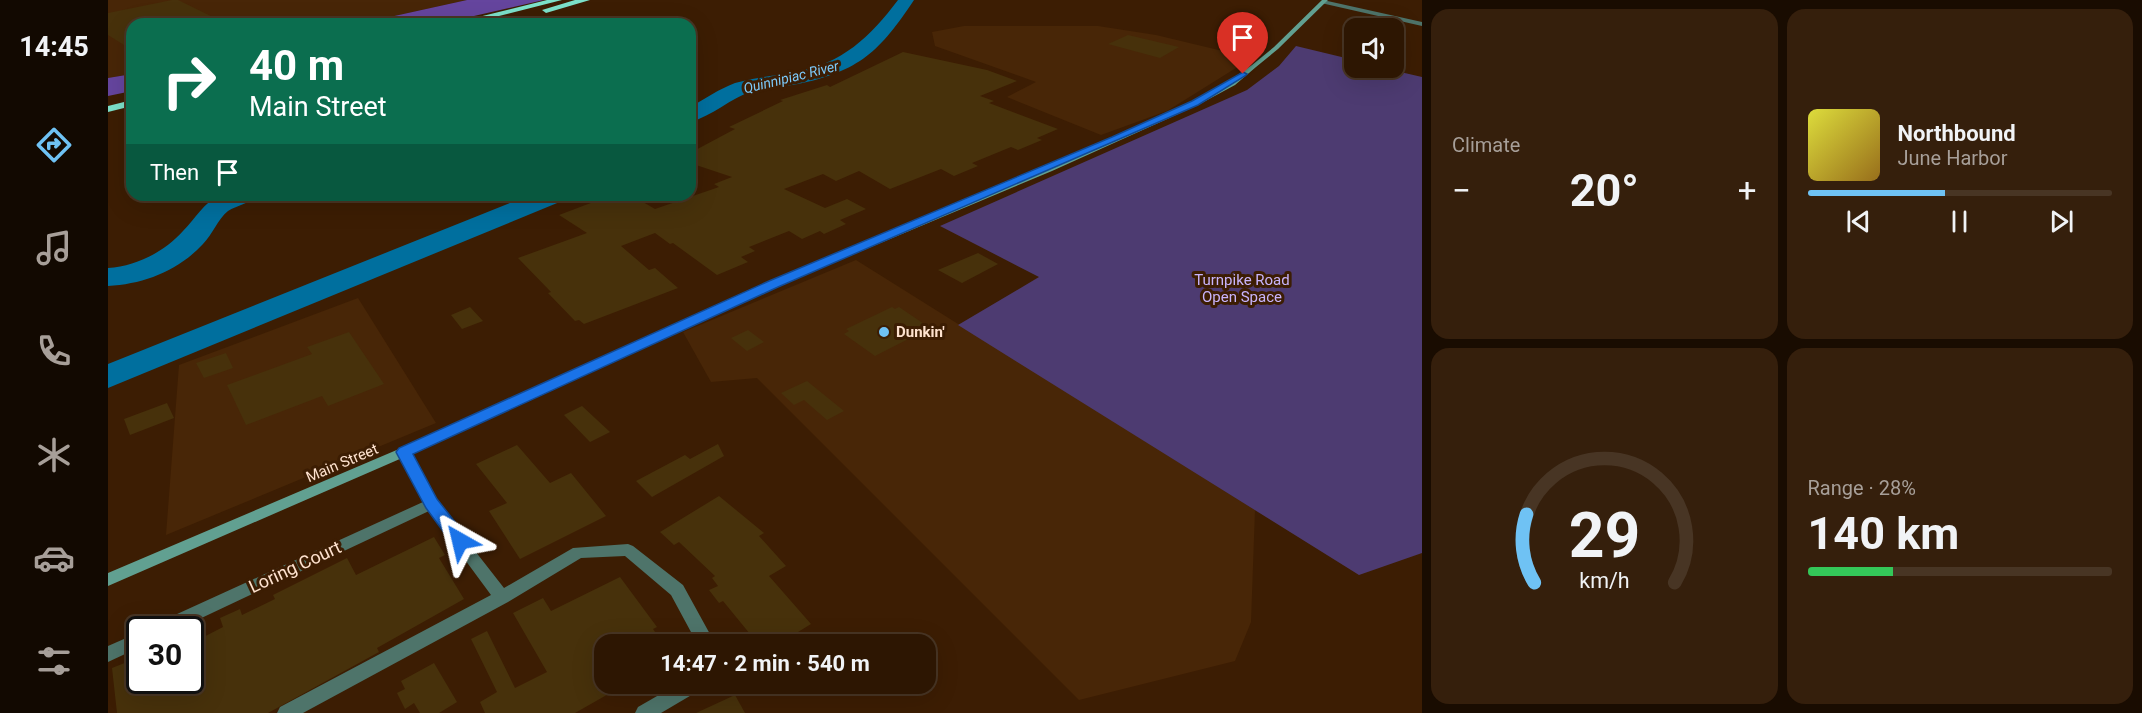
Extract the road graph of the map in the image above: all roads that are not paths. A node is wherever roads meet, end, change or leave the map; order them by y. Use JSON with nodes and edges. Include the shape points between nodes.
{"nodes":[{"id":1,"x":558,"y":0,"type":"edge"},
{"id":2,"x":586,"y":0,"type":"edge"},
{"id":3,"x":1324,"y":1,"type":"edge"},
{"id":4,"x":481,"y":18,"type":"edge"},
{"id":5,"x":511,"y":18,"type":"edge"},
{"id":6,"x":1422,"y":24,"type":"edge"},
{"id":7,"x":126,"y":96,"type":"edge"},
{"id":8,"x":108,"y":100,"type":"edge"},
{"id":9,"x":126,"y":104,"type":"edge"},
{"id":10,"x":108,"y":109,"type":"edge"},
{"id":11,"x":404,"y":452,"type":"junction"},
{"id":12,"x":431,"y":504,"type":"junction"},
{"id":13,"x":108,"y":580,"type":"edge"},
{"id":14,"x":502,"y":597,"type":"junction"},
{"id":15,"x":189,"y":616,"type":"edge"},
{"id":16,"x":701,"y":634,"type":"edge"},
{"id":17,"x":126,"y":646,"type":"edge"},
{"id":18,"x":108,"y":654,"type":"edge"},
{"id":19,"x":677,"y":694,"type":"edge"},
{"id":20,"x":286,"y":713,"type":"edge"},
{"id":21,"x":644,"y":713,"type":"edge"}],
"edges":[{"from":1,"to":4,"type":"highway"},
{"from":2,"to":5,"type":"highway"},
{"from":3,"to":6,"type":"street"},
{"from":3,"to":11,"type":"main road","name":"Main Street","via":[[1254,66],[1195,103],[774,284]]},
{"from":7,"to":8,"type":"highway"},
{"from":9,"to":10,"type":"highway"},
{"from":11,"to":12,"type":"street"},
{"from":11,"to":13,"type":"main road","name":"Main Street"},
{"from":12,"to":14,"type":"street"},
{"from":12,"to":15,"type":"street","name":"Loring Court"},
{"from":14,"to":16,"type":"street","via":[[578,552],[628,550],[677,590]]},
{"from":14,"to":20,"type":"street"},
{"from":17,"to":18,"type":"street"},
{"from":19,"to":21,"type":"street"}]}
